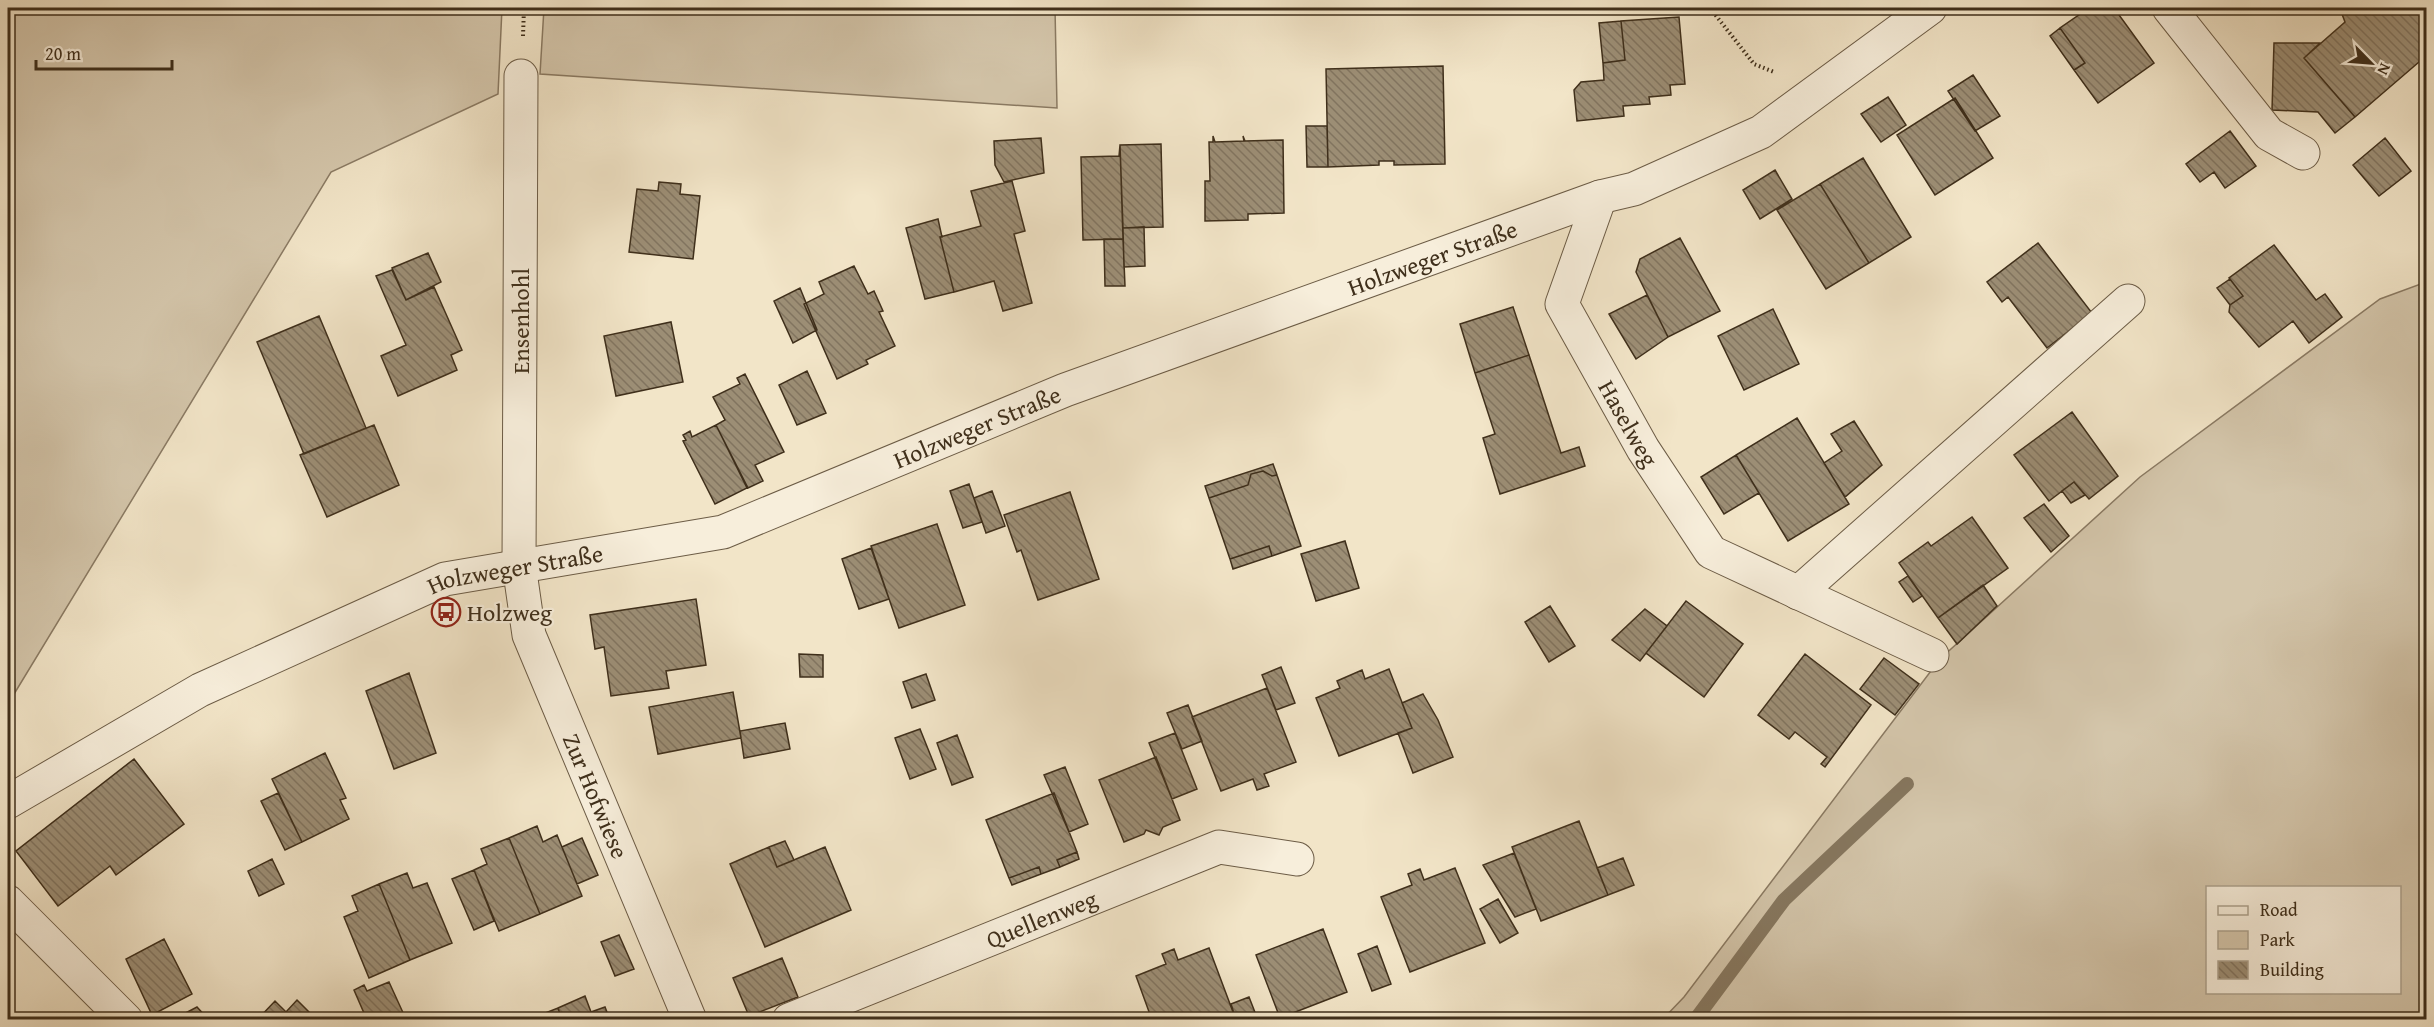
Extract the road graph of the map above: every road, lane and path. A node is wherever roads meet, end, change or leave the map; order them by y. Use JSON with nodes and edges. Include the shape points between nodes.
{"nodes":[{"id":1,"x":1710,"y":8,"type":"edge"},
{"id":2,"x":1930,"y":8,"type":"edge"},
{"id":3,"x":2169,"y":8,"type":"edge"},
{"id":4,"x":521,"y":76,"type":"dead end"},
{"id":5,"x":1831,"y":78,"type":"junction"},
{"id":6,"x":2302,"y":153,"type":"dead end"},
{"id":7,"x":1600,"y":197,"type":"junction"},
{"id":8,"x":2128,"y":301,"type":"dead end"},
{"id":9,"x":519,"y":565,"type":"junction"},
{"id":10,"x":1798,"y":594,"type":"junction"},
{"id":11,"x":1932,"y":656,"type":"dead end"},
{"id":12,"x":8,"y":801,"type":"edge"},
{"id":13,"x":1297,"y":859,"type":"dead end"},
{"id":14,"x":8,"y":902,"type":"edge"},
{"id":15,"x":126,"y":1020,"type":"edge"},
{"id":16,"x":690,"y":1020,"type":"edge"},
{"id":17,"x":789,"y":1020,"type":"edge"}],
"edges":[{"from":1,"to":5,"type":"path","via":[[1754,64],[1788,77]]},
{"from":2,"to":5,"type":"street","name":"Holzweger Straße"},
{"from":3,"to":6,"type":"street","via":[[2269,134]]},
{"from":4,"to":9,"type":"street","name":"Ensenhohl"},
{"from":5,"to":7,"type":"street","name":"Holzweger Straße","via":[[1761,132],[1634,189]]},
{"from":7,"to":9,"type":"street","name":"Holzweger Straße","via":[[1065,390],[723,532]]},
{"from":7,"to":10,"type":"street","name":"Haselweg","via":[[1562,304],[1643,449],[1711,552]]},
{"from":8,"to":10,"type":"street"},
{"from":9,"to":12,"type":"street","name":"Holzweger Straße","via":[[445,579],[200,690]]},
{"from":9,"to":16,"type":"street","name":"Zur Hofwiese","via":[[529,635]]},
{"from":10,"to":11,"type":"street","name":"Haselweg"},
{"from":13,"to":17,"type":"street","name":"Quellenweg","via":[[1220,847]]},
{"from":14,"to":15,"type":"street"}]}
